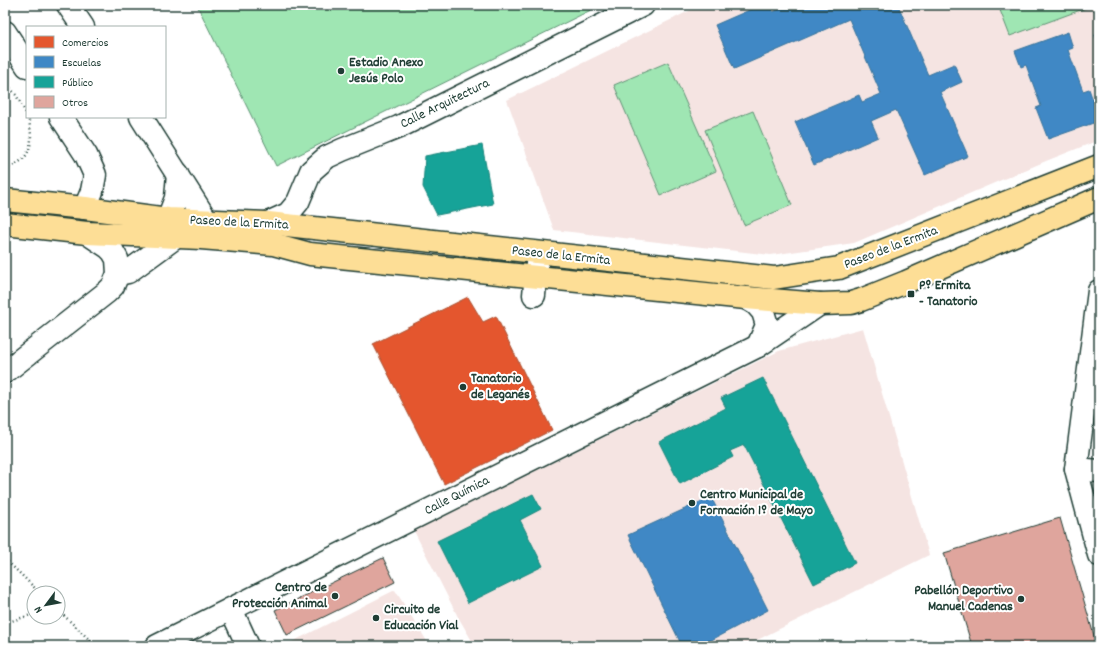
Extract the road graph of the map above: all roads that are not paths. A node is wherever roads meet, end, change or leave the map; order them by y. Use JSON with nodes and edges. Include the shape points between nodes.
{"nodes":[{"id":1,"x":68,"y":5,"type":"edge"},
{"id":2,"x":643,"y":5,"type":"edge"},
{"id":3,"x":82,"y":26,"type":"edge"},
{"id":4,"x":5,"y":32,"type":"edge"},
{"id":5,"x":26,"y":64,"type":"edge"},
{"id":6,"x":62,"y":118,"type":"edge"},
{"id":7,"x":142,"y":118,"type":"edge"},
{"id":8,"x":1099,"y":166,"type":"edge"},
{"id":9,"x":178,"y":174,"type":"junction"},
{"id":10,"x":1099,"y":198,"type":"edge"},
{"id":11,"x":5,"y":200,"type":"edge"},
{"id":12,"x":85,"y":208,"type":"junction"},
{"id":13,"x":207,"y":220,"type":"junction"},
{"id":14,"x":268,"y":223,"type":"junction"},
{"id":15,"x":5,"y":224,"type":"edge"},
{"id":16,"x":172,"y":228,"type":"junction"},
{"id":17,"x":88,"y":233,"type":"junction"},
{"id":18,"x":142,"y":236,"type":"joint"},
{"id":19,"x":538,"y":253,"type":"junction"},
{"id":20,"x":118,"y":274,"type":"junction"},
{"id":21,"x":535,"y":285,"type":"junction"},
{"id":22,"x":1099,"y":291,"type":"edge"},
{"id":23,"x":746,"y":298,"type":"junction"},
{"id":24,"x":820,"y":304,"type":"junction"},
{"id":25,"x":758,"y":346,"type":"junction"},
{"id":26,"x":5,"y":372,"type":"edge"},
{"id":27,"x":1076,"y":469,"type":"junction"},
{"id":28,"x":1099,"y":471,"type":"edge"},
{"id":29,"x":1099,"y":555,"type":"edge"},
{"id":30,"x":231,"y":609,"type":"junction"},
{"id":31,"x":157,"y":646,"type":"edge"},
{"id":32,"x":248,"y":646,"type":"edge"}],
"edges":[{"from":1,"to":3,"type":"street"},
{"from":2,"to":14,"type":"street","name":"Calle Arquitectura","via":[[399,127],[327,157],[311,171],[298,202],[288,214]]},
{"from":4,"to":5,"type":"street"},
{"from":6,"to":12,"type":"street","via":[[86,155],[95,175]]},
{"from":7,"to":9,"type":"street"},
{"from":8,"to":19,"type":"main road","name":"Paseo de la Ermita","via":[[839,268],[774,278]]},
{"from":9,"to":13,"type":"street"},
{"from":9,"to":16,"type":"street"},
{"from":10,"to":24,"type":"main road","name":"Paseo de la Ermita","via":[[861,300]]},
{"from":11,"to":12,"type":"main road","name":"Paseo de la Ermita"},
{"from":12,"to":16,"type":"main road","name":"Paseo de la Ermita"},
{"from":13,"to":14,"type":"main road","name":"Paseo de la Ermita"},
{"from":13,"to":16,"type":"main road","name":"Paseo de la Ermita"},
{"from":14,"to":19,"type":"main road","name":"Paseo de la Ermita"},
{"from":15,"to":17,"type":"main road"},
{"from":16,"to":18,"type":"street"},
{"from":16,"to":20,"type":"street","name":"Paseo de la Ermita","via":[[128,272]]},
{"from":16,"to":21,"type":"main road","name":"Paseo de la Ermita","via":[[201,238],[273,244],[310,254]]},
{"from":17,"to":18,"type":"main road"},
{"from":17,"to":20,"type":"street","via":[[113,252],[117,259]]},
{"from":19,"to":21,"type":"street"},
{"from":20,"to":26,"type":"street","via":[[111,288]]},
{"from":21,"to":23,"type":"main road","name":"Paseo de la Ermita"},
{"from":22,"to":27,"type":"street"},
{"from":23,"to":24,"type":"main road","name":"Paseo de la Ermita"},
{"from":23,"to":25,"type":"street","via":[[763,312],[767,325]]},
{"from":24,"to":25,"type":"street","name":"Calle Química"},
{"from":25,"to":30,"type":"street","name":"Calle Química"},
{"from":27,"to":28,"type":"street"},
{"from":27,"to":29,"type":"street"},
{"from":30,"to":31,"type":"street","name":"Calle Química"},
{"from":30,"to":32,"type":"street"}]}
